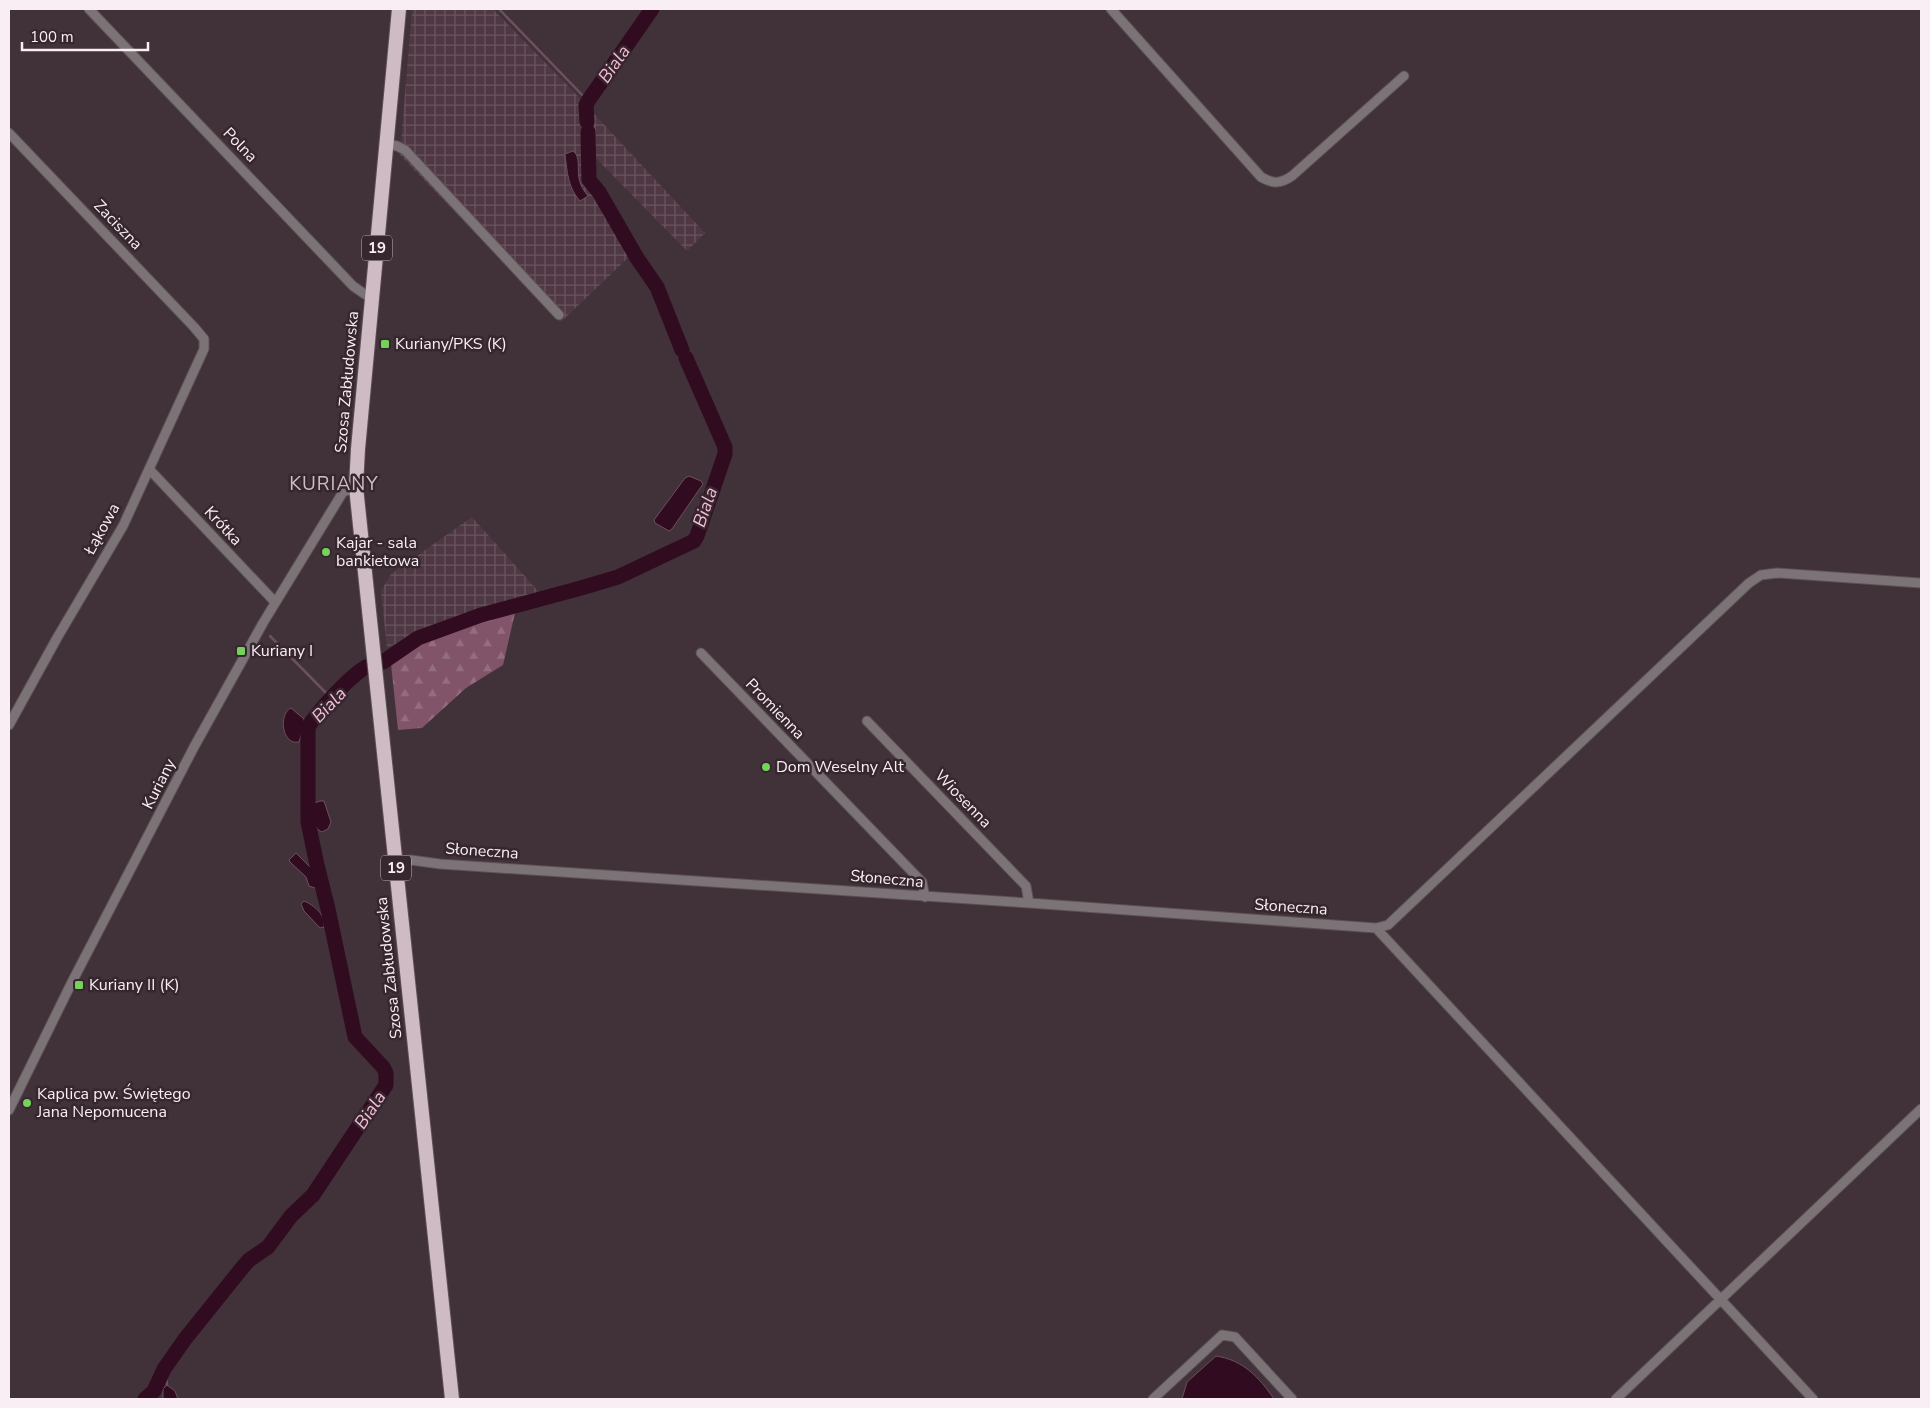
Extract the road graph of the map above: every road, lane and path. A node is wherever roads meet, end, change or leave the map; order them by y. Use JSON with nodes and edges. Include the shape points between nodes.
{"nodes":[{"id":1,"x":89,"y":9,"type":"edge"},
{"id":2,"x":398,"y":9,"type":"edge"},
{"id":3,"x":1111,"y":9,"type":"edge"},
{"id":4,"x":1404,"y":76,"type":"dead end"},
{"id":5,"x":9,"y":133,"type":"edge"},
{"id":6,"x":386,"y":144,"type":"junction"},
{"id":7,"x":372,"y":295,"type":"junction"},
{"id":8,"x":559,"y":315,"type":"dead end"},
{"id":9,"x":204,"y":339,"type":"joint"},
{"id":10,"x":149,"y":470,"type":"junction"},
{"id":11,"x":356,"y":487,"type":"junction"},
{"id":12,"x":1921,"y":583,"type":"edge"},
{"id":13,"x":275,"y":602,"type":"junction"},
{"id":14,"x":701,"y":653,"type":"dead end"},
{"id":15,"x":867,"y":721,"type":"dead end"},
{"id":16,"x":9,"y":725,"type":"edge"},
{"id":17,"x":395,"y":862,"type":"junction"},
{"id":18,"x":925,"y":897,"type":"junction"},
{"id":19,"x":1029,"y":903,"type":"junction"},
{"id":20,"x":1376,"y":928,"type":"junction"},
{"id":21,"x":1921,"y":1109,"type":"edge"},
{"id":22,"x":9,"y":1110,"type":"edge"},
{"id":23,"x":1720,"y":1301,"type":"junction"},
{"id":24,"x":452,"y":1399,"type":"edge"},
{"id":25,"x":1153,"y":1399,"type":"edge"},
{"id":26,"x":1292,"y":1399,"type":"edge"},
{"id":27,"x":1616,"y":1399,"type":"edge"},
{"id":28,"x":1812,"y":1399,"type":"edge"}],
"edges":[{"from":1,"to":7,"type":"street","name":"Polna","via":[[353,286],[366,295]]},
{"from":2,"to":6,"type":"highway","name":"Szosa Zabłudowska","number":"19"},
{"from":3,"to":4,"type":"street","via":[[1261,177],[1271,183],[1282,183],[1292,176]]},
{"from":5,"to":9,"type":"street","name":"Zaciszna"},
{"from":6,"to":7,"type":"highway","name":"Szosa Zabłudowska","number":"19"},
{"from":6,"to":8,"type":"street","via":[[405,150]]},
{"from":7,"to":11,"type":"highway","name":"Szosa Zabłudowska","number":"19"},
{"from":9,"to":10,"type":"street","name":"Łąkowa","via":[[201,357]]},
{"from":10,"to":13,"type":"street","name":"Krótka"},
{"from":10,"to":16,"type":"street","name":"Łąkowa","via":[[123,526]]},
{"from":11,"to":13,"type":"street","name":"Kuriany","via":[[343,492]]},
{"from":11,"to":17,"type":"highway","name":"Szosa Zabłudowska","number":"19"},
{"from":12,"to":20,"type":"street","via":[[1778,573],[1761,575],[1388,925]]},
{"from":13,"to":22,"type":"street","name":"Kuriany","via":[[194,747]]},
{"from":14,"to":18,"type":"street","name":"Promienna","via":[[922,882]]},
{"from":15,"to":19,"type":"street","name":"Wiosenna","via":[[1026,886]]},
{"from":17,"to":18,"type":"street","name":"Słoneczna","via":[[411,860]]},
{"from":17,"to":24,"type":"highway","name":"Szosa Zabłudowska","number":"19"},
{"from":18,"to":19,"type":"street","name":"Słoneczna"},
{"from":19,"to":20,"type":"street","name":"Słoneczna"},
{"from":20,"to":23,"type":"street"},
{"from":21,"to":23,"type":"street"},
{"from":23,"to":27,"type":"street"},
{"from":23,"to":28,"type":"street"},
{"from":25,"to":26,"type":"street","via":[[1222,1336],[1234,1337]]}]}
